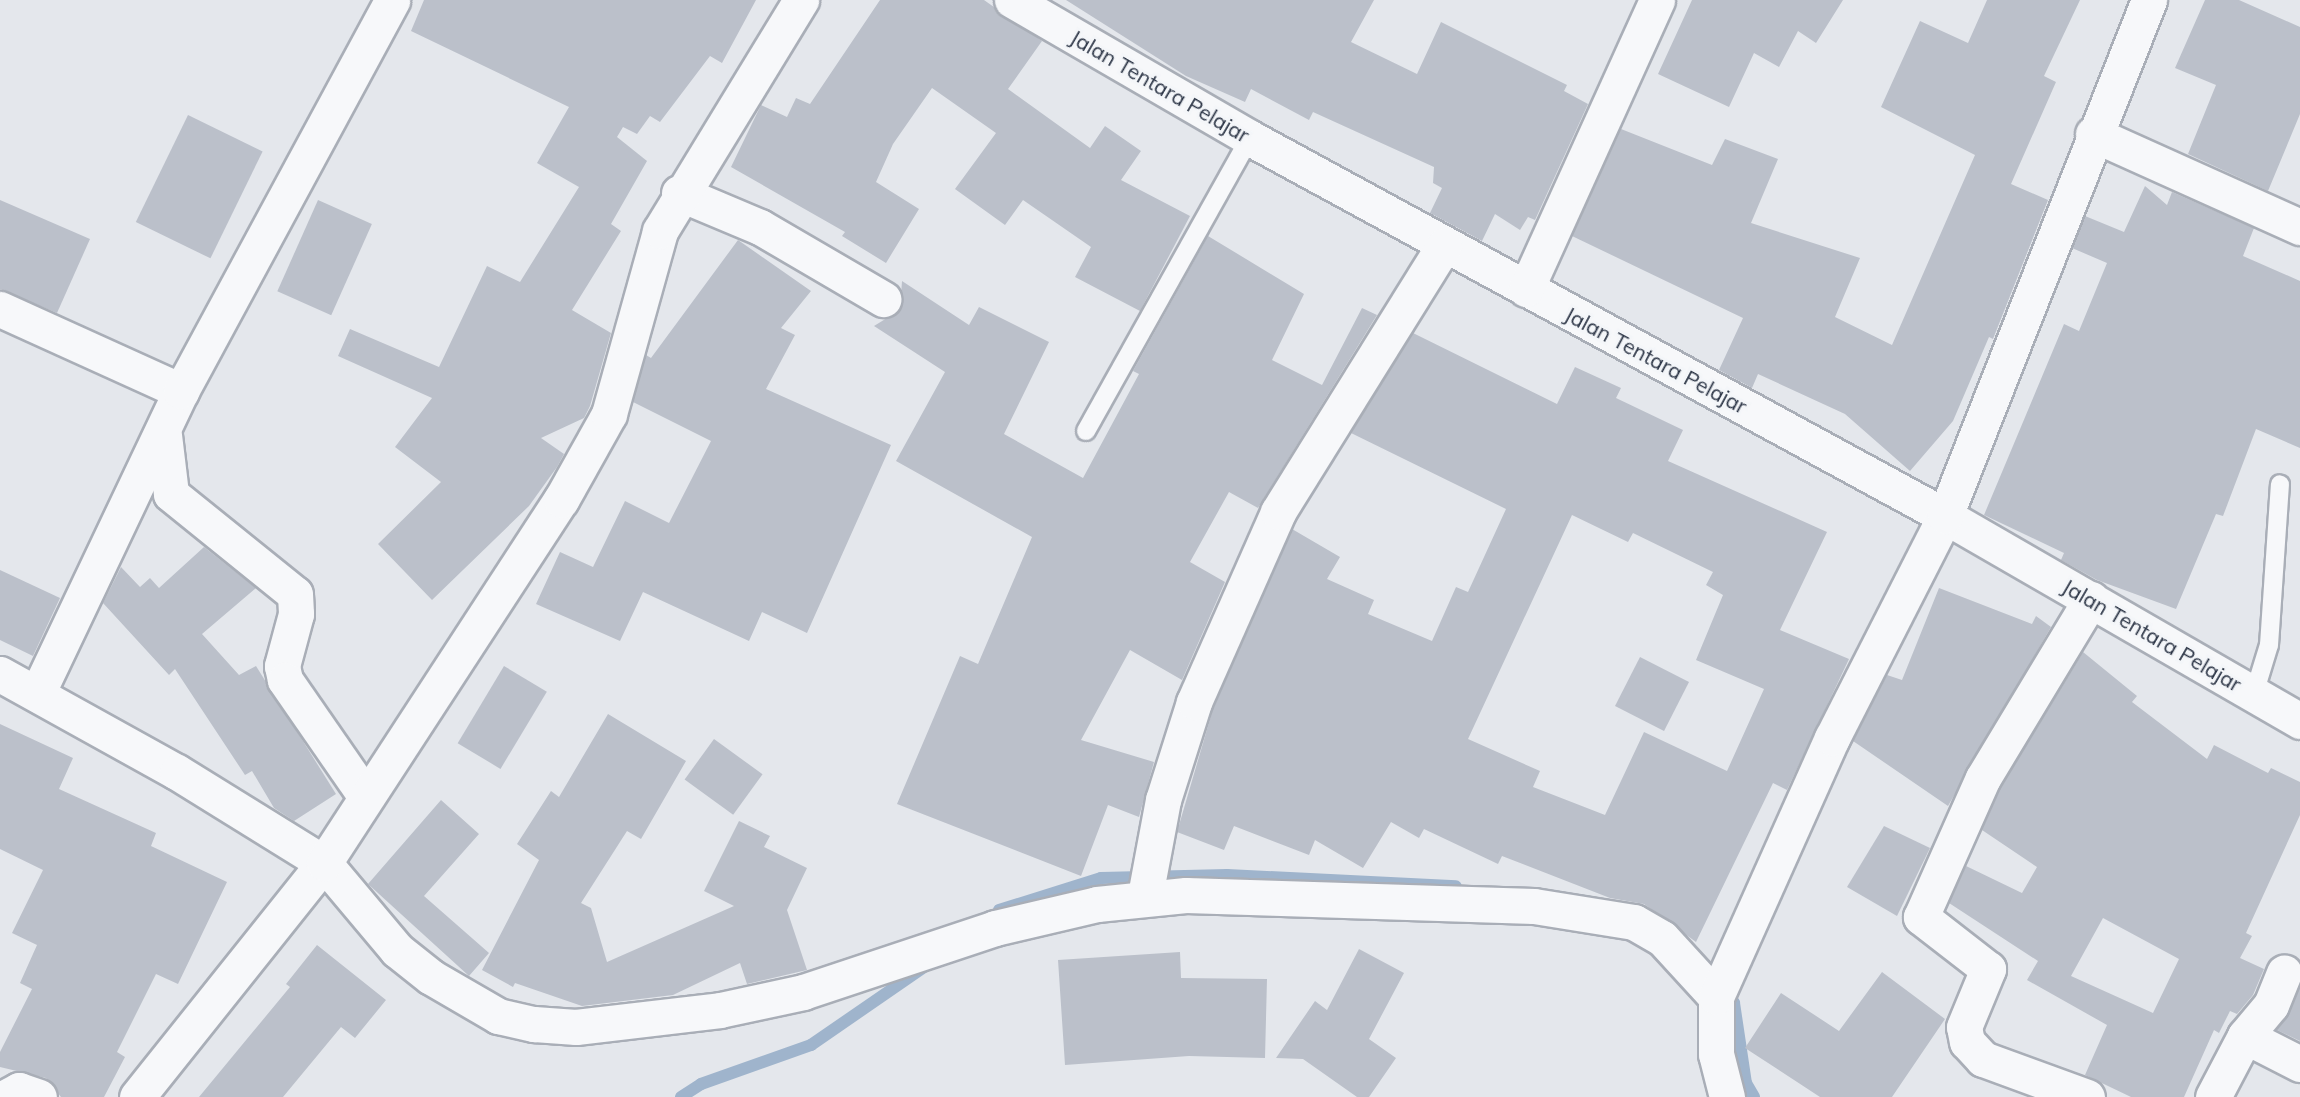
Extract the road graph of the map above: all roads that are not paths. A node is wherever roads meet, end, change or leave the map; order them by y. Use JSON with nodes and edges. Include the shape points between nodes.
{"nodes":[{"id":1,"x":392,"y":0,"type":"edge"},
{"id":2,"x":801,"y":0,"type":"edge"},
{"id":3,"x":1012,"y":0,"type":"edge"},
{"id":4,"x":1657,"y":0,"type":"edge"},
{"id":5,"x":2149,"y":0,"type":"edge"},
{"id":6,"x":2093,"y":134,"type":"junction"},
{"id":7,"x":1250,"y":138,"type":"junction"},
{"id":8,"x":679,"y":193,"type":"junction"},
{"id":9,"x":2300,"y":227,"type":"edge"},
{"id":10,"x":1444,"y":245,"type":"junction"},
{"id":11,"x":1526,"y":289,"type":"junction"},
{"id":12,"x":883,"y":299,"type":"dead end"},
{"id":13,"x":0,"y":309,"type":"edge"},
{"id":14,"x":181,"y":391,"type":"junction"},
{"id":15,"x":164,"y":428,"type":"junction"},
{"id":16,"x":1086,"y":431,"type":"dead end"},
{"id":17,"x":2280,"y":484,"type":"dead end"},
{"id":18,"x":1945,"y":516,"type":"junction"},
{"id":19,"x":2091,"y":599,"type":"junction"},
{"id":20,"x":0,"y":674,"type":"edge"},
{"id":21,"x":38,"y":691,"type":"junction"},
{"id":22,"x":2254,"y":694,"type":"junction"},
{"id":23,"x":2300,"y":721,"type":"edge"},
{"id":24,"x":366,"y":797,"type":"junction"},
{"id":25,"x":324,"y":863,"type":"junction"},
{"id":26,"x":1145,"y":896,"type":"junction"},
{"id":27,"x":2284,"y":972,"type":"dead end"},
{"id":28,"x":1716,"y":997,"type":"junction"},
{"id":29,"x":2245,"y":1037,"type":"junction"},
{"id":30,"x":2300,"y":1064,"type":"edge"},
{"id":31,"x":1723,"y":1095,"type":"edge"},
{"id":32,"x":6,"y":1097,"type":"edge"},
{"id":33,"x":39,"y":1097,"type":"edge"},
{"id":34,"x":137,"y":1097,"type":"edge"},
{"id":35,"x":2087,"y":1097,"type":"edge"},
{"id":36,"x":2213,"y":1097,"type":"edge"}],
"edges":[{"from":1,"to":14,"type":"street"},
{"from":2,"to":8,"type":"street"},
{"from":3,"to":7,"type":"street","name":"Jalan Tentara Pelajar"},
{"from":4,"to":11,"type":"street"},
{"from":5,"to":6,"type":"street"},
{"from":6,"to":9,"type":"street"},
{"from":6,"to":18,"type":"street"},
{"from":7,"to":10,"type":"street","name":"Jalan Tentara Pelajar"},
{"from":7,"to":16,"type":"lane"},
{"from":8,"to":12,"type":"street","via":[[760,227]]},
{"from":8,"to":24,"type":"street","via":[[646,274],[617,389],[589,454]]},
{"from":10,"to":11,"type":"street","name":"Jalan Tentara Pelajar"},
{"from":10,"to":26,"type":"street","via":[[1278,512],[1194,702],[1163,800]]},
{"from":11,"to":18,"type":"street","name":"Jalan Tentara Pelajar"},
{"from":13,"to":14,"type":"street"},
{"from":14,"to":15,"type":"street"},
{"from":15,"to":21,"type":"street"},
{"from":15,"to":24,"type":"street","via":[[164,474],[171,494],[295,594],[296,614],[282,666],[285,680]]},
{"from":17,"to":22,"type":"lane","via":[[2269,645]]},
{"from":18,"to":19,"type":"street","name":"Jalan Tentara Pelajar"},
{"from":18,"to":28,"type":"street","via":[[1832,737]]},
{"from":19,"to":22,"type":"street","name":"Jalan Tentara Pelajar"},
{"from":19,"to":35,"type":"street","via":[[1983,778],[1921,917],[1988,969],[1964,1027],[1967,1042],[1983,1059]]},
{"from":20,"to":21,"type":"street"},
{"from":21,"to":25,"type":"street"},
{"from":22,"to":23,"type":"street","name":"Jalan Tentara Pelajar"},
{"from":24,"to":25,"type":"street"},
{"from":25,"to":26,"type":"street","via":[[397,950],[432,978],[498,1016],[576,1027],[720,1010],[803,992],[995,928]]},
{"from":25,"to":34,"type":"street"},
{"from":26,"to":28,"type":"street","via":[[1534,906],[1634,922],[1662,938]]},
{"from":27,"to":29,"type":"street","via":[[2271,1005]]},
{"from":28,"to":31,"type":"street","via":[[1716,1054]]},
{"from":29,"to":30,"type":"street"},
{"from":29,"to":36,"type":"street"},
{"from":32,"to":33,"type":"street","via":[[19,1090]]}]}
